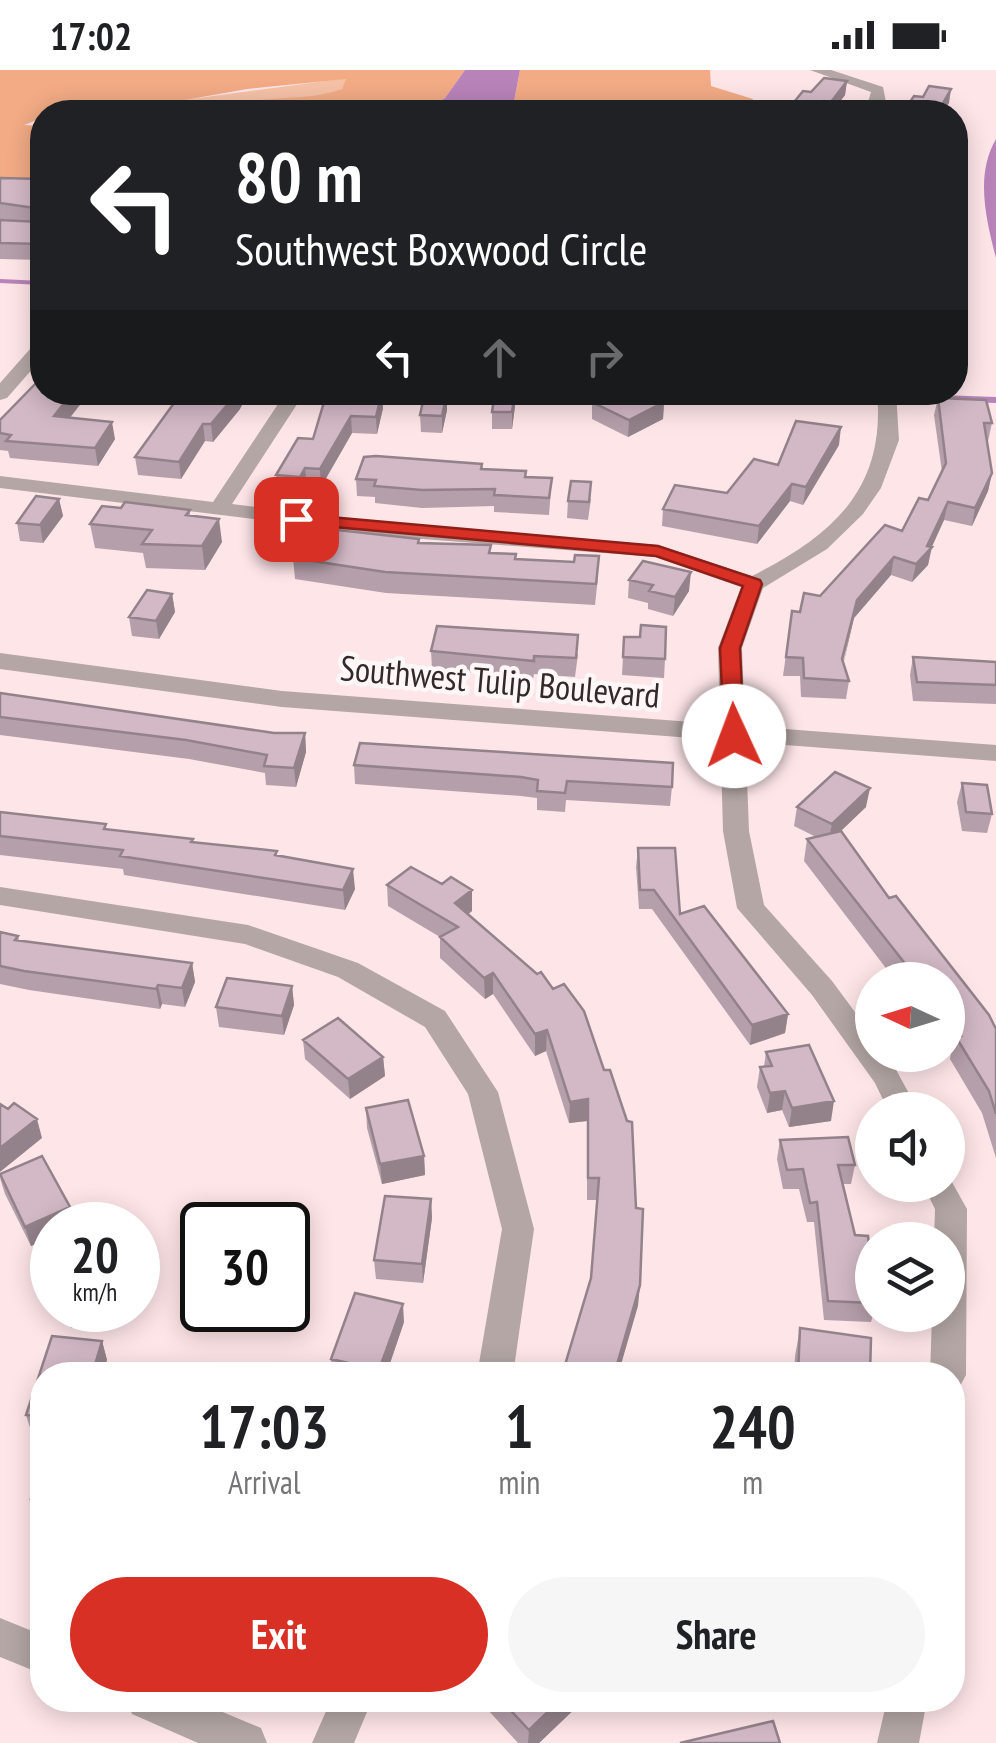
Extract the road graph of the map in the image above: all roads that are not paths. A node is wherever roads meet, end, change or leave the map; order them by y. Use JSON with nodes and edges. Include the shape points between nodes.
{"nodes":[{"id":1,"x":818,"y":70,"type":"edge"},
{"id":2,"x":879,"y":100,"type":"edge"},
{"id":3,"x":30,"y":361,"type":"edge"},
{"id":4,"x":0,"y":394,"type":"edge"},
{"id":5,"x":287,"y":405,"type":"edge"},
{"id":6,"x":887,"y":405,"type":"edge"},
{"id":7,"x":0,"y":482,"type":"edge"},
{"id":8,"x":218,"y":510,"type":"junction"},
{"id":9,"x":753,"y":584,"type":"junction"},
{"id":10,"x":0,"y":660,"type":"edge"},
{"id":11,"x":734,"y":736,"type":"junction"},
{"id":12,"x":996,"y":753,"type":"edge"},
{"id":13,"x":0,"y":896,"type":"edge"},
{"id":14,"x":895,"y":1092,"type":"edge"},
{"id":15,"x":948,"y":1202,"type":"edge"},
{"id":16,"x":496,"y":1362,"type":"edge"},
{"id":17,"x":948,"y":1362,"type":"edge"},
{"id":18,"x":0,"y":1637,"type":"edge"},
{"id":19,"x":30,"y":1650,"type":"edge"},
{"id":20,"x":174,"y":1712,"type":"edge"},
{"id":21,"x":347,"y":1712,"type":"edge"},
{"id":22,"x":904,"y":1712,"type":"edge"},
{"id":23,"x":246,"y":1743,"type":"edge"},
{"id":24,"x":333,"y":1743,"type":"edge"},
{"id":25,"x":898,"y":1743,"type":"edge"}],
"edges":[{"from":1,"to":2,"type":"street","via":[[878,90]]},
{"from":3,"to":4,"type":"street"},
{"from":5,"to":8,"type":"street"},
{"from":6,"to":9,"type":"street","via":[[890,436],[879,474],[826,543]]},
{"from":7,"to":8,"type":"street"},
{"from":8,"to":9,"type":"street","via":[[658,551]]},
{"from":9,"to":11,"type":"street","via":[[730,648]]},
{"from":10,"to":11,"type":"street","name":"Southwest Tulip Boulevard","via":[[282,699]]},
{"from":11,"to":12,"type":"street","name":"Southwest Tulip Boulevard"},
{"from":11,"to":14,"type":"street","via":[[736,831],[751,908],[822,988]]},
{"from":13,"to":16,"type":"street","via":[[248,934],[348,970],[435,1019],[483,1092],[518,1229]]},
{"from":15,"to":17,"type":"street"},
{"from":18,"to":19,"type":"street"},
{"from":20,"to":23,"type":"street"},
{"from":21,"to":24,"type":"street"},
{"from":22,"to":25,"type":"street"}]}
